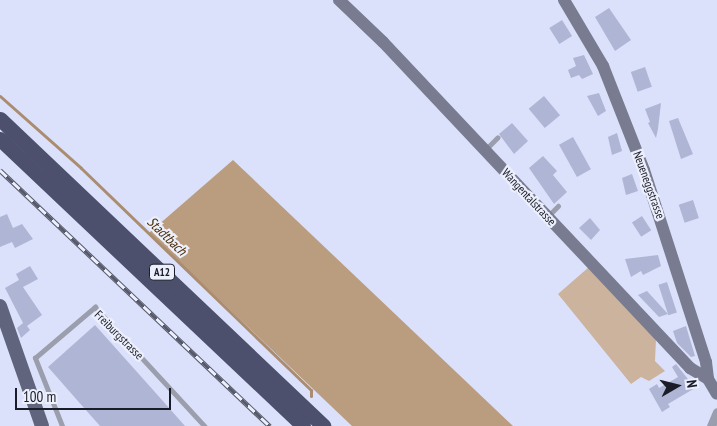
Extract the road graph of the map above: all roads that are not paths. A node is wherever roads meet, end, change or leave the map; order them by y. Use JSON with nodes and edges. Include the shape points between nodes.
{"nodes":[{"id":1,"x":338,"y":0,"type":"edge"},
{"id":2,"x":564,"y":0,"type":"edge"},
{"id":3,"x":0,"y":119,"type":"edge"},
{"id":4,"x":497,"y":138,"type":"dead end"},
{"id":5,"x":0,"y":139,"type":"edge"},
{"id":6,"x":484,"y":150,"type":"junction"},
{"id":7,"x":558,"y":206,"type":"dead end"},
{"id":8,"x":547,"y":216,"type":"junction"},
{"id":9,"x":0,"y":306,"type":"edge"},
{"id":10,"x":708,"y":379,"type":"junction"},
{"id":11,"x":717,"y":394,"type":"edge"},
{"id":12,"x":717,"y":412,"type":"edge"},
{"id":13,"x":42,"y":426,"type":"edge"},
{"id":14,"x":62,"y":426,"type":"edge"},
{"id":15,"x":205,"y":426,"type":"edge"},
{"id":16,"x":303,"y":426,"type":"edge"},
{"id":17,"x":324,"y":426,"type":"edge"},
{"id":18,"x":711,"y":426,"type":"edge"}],
"edges":[{"from":1,"to":6,"type":"street","name":"Wangentalstrasse","via":[[383,42]]},
{"from":2,"to":10,"type":"street","name":"Neueneggstrasse","via":[[603,66],[644,170],[706,362]]},
{"from":3,"to":17,"type":"highway","number":"A12"},
{"from":4,"to":6,"type":"lane"},
{"from":5,"to":16,"type":"highway","number":"A12"},
{"from":6,"to":8,"type":"street","name":"Wangentalstrasse"},
{"from":7,"to":8,"type":"lane"},
{"from":8,"to":10,"type":"street","name":"Wangentalstrasse","via":[[690,368]]},
{"from":9,"to":13,"type":"main road"},
{"from":10,"to":11,"type":"street","name":"Wangentalstrasse"},
{"from":12,"to":18,"type":"street"},
{"from":14,"to":15,"type":"lane","name":"Freiburgstrasse","via":[[35,358],[95,307]]}]}
